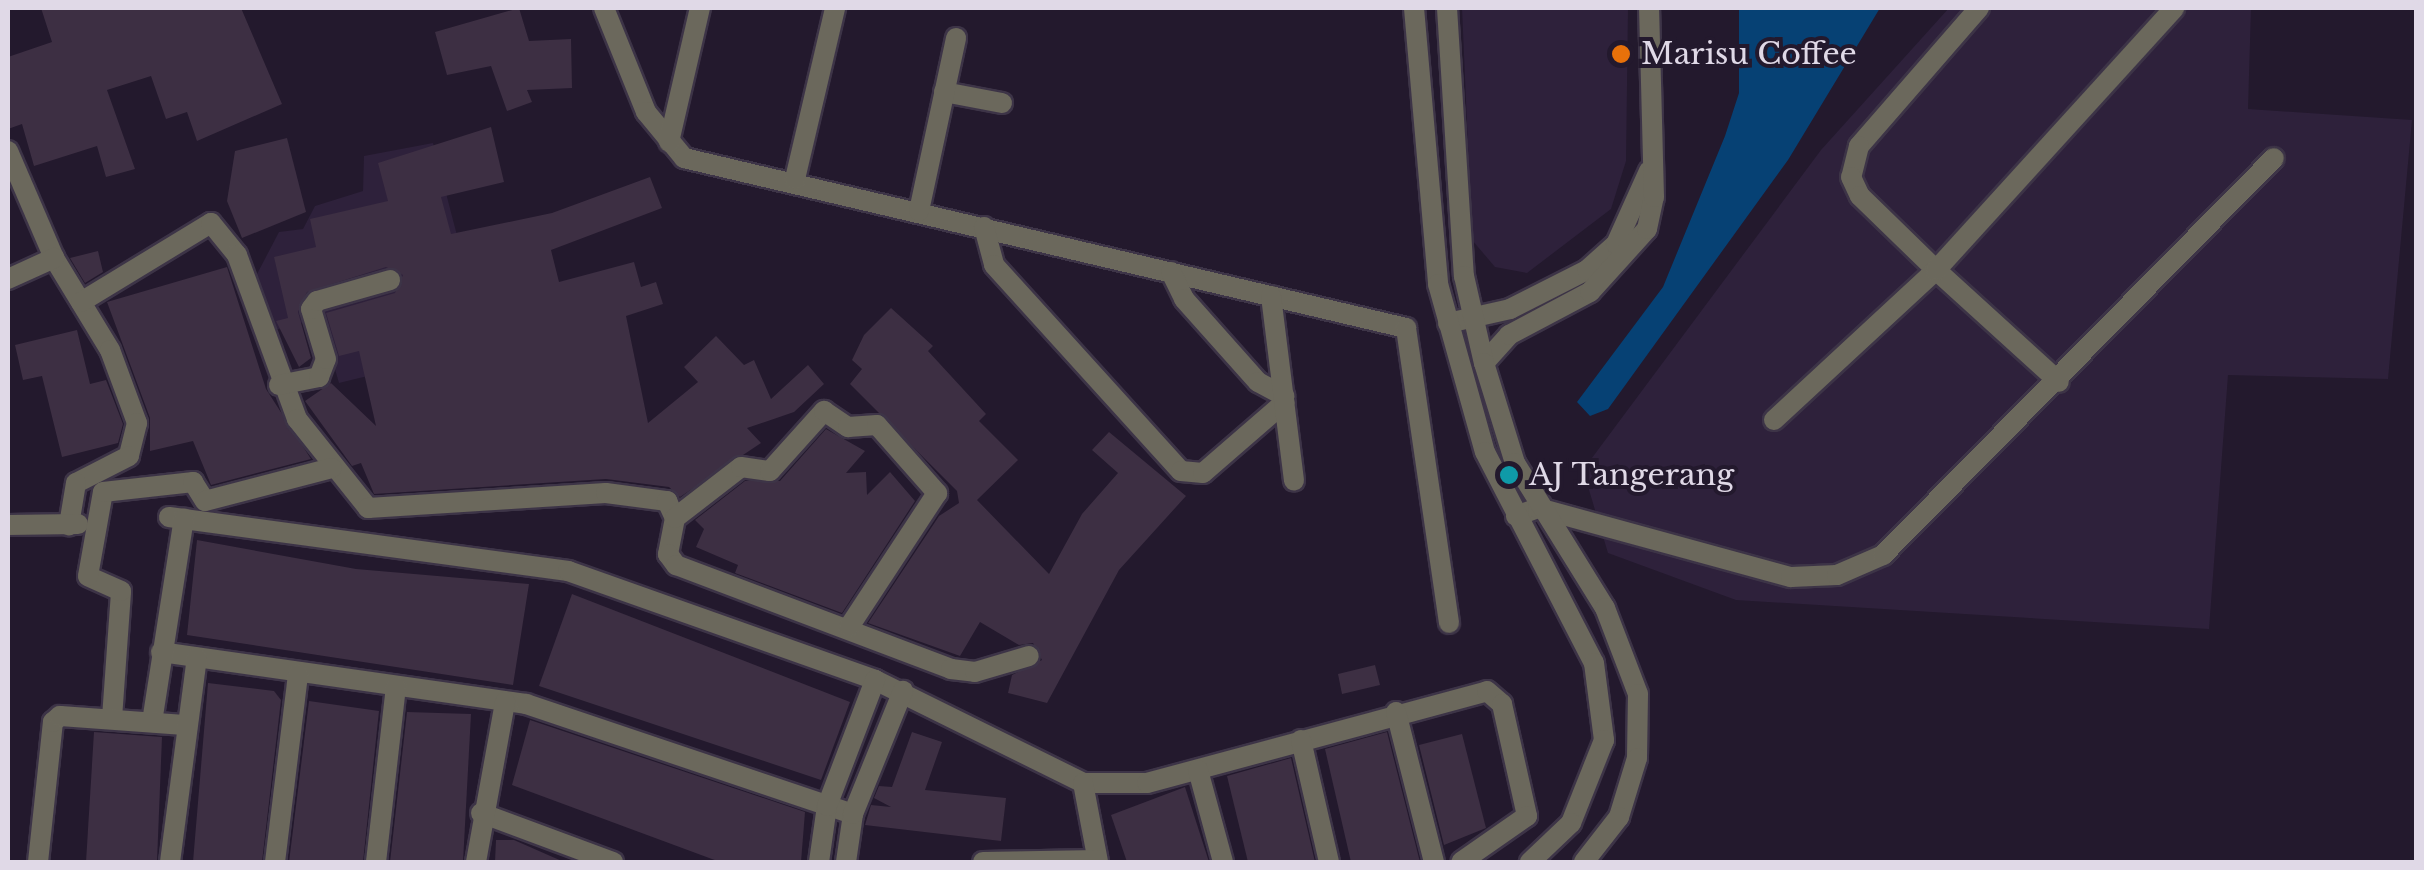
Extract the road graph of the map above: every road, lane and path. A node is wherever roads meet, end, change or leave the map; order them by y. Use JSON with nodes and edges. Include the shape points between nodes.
{"nodes":[{"id":1,"x":604,"y":8,"type":"edge"},
{"id":2,"x":700,"y":8,"type":"edge"},
{"id":3,"x":835,"y":8,"type":"edge"},
{"id":4,"x":1414,"y":8,"type":"edge"},
{"id":5,"x":1448,"y":8,"type":"edge"},
{"id":6,"x":1649,"y":8,"type":"edge"},
{"id":7,"x":1979,"y":8,"type":"edge"},
{"id":8,"x":2174,"y":8,"type":"edge"},
{"id":9,"x":956,"y":38,"type":"dead end"},
{"id":10,"x":944,"y":92,"type":"junction"},
{"id":11,"x":1002,"y":103,"type":"dead end"},
{"id":12,"x":669,"y":142,"type":"junction"},
{"id":13,"x":8,"y":150,"type":"edge"},
{"id":14,"x":2274,"y":158,"type":"dead end"},
{"id":15,"x":1652,"y":164,"type":"junction"},
{"id":16,"x":794,"y":180,"type":"junction"},
{"id":17,"x":919,"y":211,"type":"junction"},
{"id":18,"x":984,"y":226,"type":"junction"},
{"id":19,"x":54,"y":258,"type":"junction"},
{"id":20,"x":1936,"y":270,"type":"junction"},
{"id":21,"x":1171,"y":272,"type":"junction"},
{"id":22,"x":8,"y":278,"type":"edge"},
{"id":23,"x":390,"y":280,"type":"dead end"},
{"id":24,"x":1272,"y":296,"type":"junction"},
{"id":25,"x":81,"y":302,"type":"junction"},
{"id":26,"x":1472,"y":320,"type":"junction"},
{"id":27,"x":1448,"y":323,"type":"junction"},
{"id":28,"x":1484,"y":363,"type":"junction"},
{"id":29,"x":2059,"y":382,"type":"junction"},
{"id":30,"x":279,"y":385,"type":"junction"},
{"id":31,"x":1284,"y":399,"type":"junction"},
{"id":32,"x":1774,"y":420,"type":"dead end"},
{"id":33,"x":332,"y":468,"type":"junction"},
{"id":34,"x":1294,"y":481,"type":"dead end"},
{"id":35,"x":1538,"y":508,"type":"junction"},
{"id":36,"x":1516,"y":516,"type":"junction"},
{"id":37,"x":675,"y":518,"type":"junction"},
{"id":38,"x":96,"y":523,"type":"junction"},
{"id":39,"x":8,"y":525,"type":"edge"},
{"id":40,"x":69,"y":525,"type":"junction"},
{"id":41,"x":1449,"y":623,"type":"dead end"},
{"id":42,"x":850,"y":627,"type":"junction"},
{"id":43,"x":162,"y":652,"type":"junction"},
{"id":44,"x":1029,"y":656,"type":"dead end"},
{"id":45,"x":196,"y":658,"type":"junction"},
{"id":46,"x":298,"y":674,"type":"junction"},
{"id":47,"x":875,"y":680,"type":"junction"},
{"id":48,"x":396,"y":687,"type":"junction"},
{"id":49,"x":903,"y":692,"type":"junction"},
{"id":50,"x":505,"y":702,"type":"junction"},
{"id":51,"x":1396,"y":712,"type":"junction"},
{"id":52,"x":112,"y":718,"type":"junction"},
{"id":53,"x":152,"y":722,"type":"junction"},
{"id":54,"x":185,"y":725,"type":"junction"},
{"id":55,"x":1302,"y":740,"type":"junction"},
{"id":56,"x":1198,"y":770,"type":"junction"},
{"id":57,"x":1082,"y":783,"type":"junction"},
{"id":58,"x":826,"y":806,"type":"junction"},
{"id":59,"x":481,"y":813,"type":"junction"},
{"id":60,"x":853,"y":814,"type":"junction"},
{"id":61,"x":584,"y":857,"type":"edge"},
{"id":62,"x":38,"y":862,"type":"edge"},
{"id":63,"x":170,"y":862,"type":"edge"},
{"id":64,"x":276,"y":862,"type":"edge"},
{"id":65,"x":376,"y":862,"type":"edge"},
{"id":66,"x":476,"y":862,"type":"edge"},
{"id":67,"x":613,"y":862,"type":"edge"},
{"id":68,"x":819,"y":862,"type":"edge"},
{"id":69,"x":846,"y":862,"type":"edge"},
{"id":70,"x":984,"y":862,"type":"edge"},
{"id":71,"x":1098,"y":862,"type":"edge"},
{"id":72,"x":1223,"y":862,"type":"edge"},
{"id":73,"x":1329,"y":862,"type":"edge"},
{"id":74,"x":1434,"y":862,"type":"edge"},
{"id":75,"x":1461,"y":862,"type":"edge"},
{"id":76,"x":1530,"y":862,"type":"edge"},
{"id":77,"x":1584,"y":862,"type":"edge"}],
"edges":[{"from":1,"to":12,"type":"street","via":[[646,112]]},
{"from":2,"to":12,"type":"street"},
{"from":3,"to":16,"type":"street"},
{"from":4,"to":27,"type":"street"},
{"from":5,"to":26,"type":"street"},
{"from":6,"to":15,"type":"street"},
{"from":7,"to":20,"type":"street","via":[[1860,146],[1851,177]]},
{"from":8,"to":20,"type":"street"},
{"from":9,"to":10,"type":"street"},
{"from":10,"to":11,"type":"street"},
{"from":10,"to":17,"type":"street"},
{"from":12,"to":16,"type":"street","via":[[684,158]]},
{"from":13,"to":19,"type":"street"},
{"from":14,"to":29,"type":"street"},
{"from":15,"to":26,"type":"street","via":[[1616,244],[1587,270],[1534,300]]},
{"from":15,"to":28,"type":"street","via":[[1647,229],[1628,256],[1590,292],[1509,335]]},
{"from":16,"to":17,"type":"street"},
{"from":17,"to":18,"type":"street"},
{"from":18,"to":21,"type":"street"},
{"from":18,"to":31,"type":"street","via":[[994,265],[1181,471],[1203,473]]},
{"from":19,"to":22,"type":"street"},
{"from":19,"to":25,"type":"street"},
{"from":20,"to":29,"type":"street"},
{"from":20,"to":32,"type":"street"},
{"from":21,"to":24,"type":"street"},
{"from":21,"to":31,"type":"street","via":[[1184,299],[1258,382]]},
{"from":23,"to":30,"type":"street","via":[[317,302],[311,309],[326,359],[319,378]]},
{"from":24,"to":31,"type":"street"},
{"from":24,"to":41,"type":"street","via":[[1406,328]]},
{"from":25,"to":30,"type":"street","via":[[196,230],[218,226],[236,255]]},
{"from":25,"to":40,"type":"street","via":[[110,350],[138,438],[125,458],[76,483]]},
{"from":26,"to":27,"type":"street"},
{"from":26,"to":28,"type":"street"},
{"from":27,"to":36,"type":"street","via":[[1485,452]]},
{"from":28,"to":35,"type":"street","via":[[1515,463]]},
{"from":29,"to":35,"type":"street","via":[[1915,530],[1837,575],[1736,568]]},
{"from":30,"to":33,"type":"street"},
{"from":31,"to":34,"type":"street"},
{"from":33,"to":37,"type":"street","via":[[378,511],[452,497],[606,493],[667,501]]},
{"from":33,"to":38,"type":"street","via":[[205,502],[193,482],[109,486]]},
{"from":35,"to":36,"type":"street"},
{"from":35,"to":77,"type":"street","via":[[1605,608],[1638,694],[1637,758],[1619,816]]},
{"from":36,"to":76,"type":"street","via":[[1594,662],[1604,740],[1571,823]]},
{"from":37,"to":42,"type":"street","via":[[667,544],[676,565]]},
{"from":37,"to":42,"type":"street","via":[[741,467],[770,471],[821,413],[848,426],[878,425],[937,493]]},
{"from":38,"to":40,"type":"street"},
{"from":38,"to":52,"type":"street","via":[[88,578],[121,591]]},
{"from":39,"to":40,"type":"street"},
{"from":42,"to":44,"type":"street","via":[[952,669],[975,672]]},
{"from":43,"to":45,"type":"street"},
{"from":43,"to":47,"type":"street","via":[[176,518],[568,571]]},
{"from":43,"to":53,"type":"street"},
{"from":45,"to":46,"type":"street"},
{"from":45,"to":54,"type":"street"},
{"from":46,"to":48,"type":"street"},
{"from":46,"to":64,"type":"street"},
{"from":47,"to":49,"type":"street"},
{"from":47,"to":58,"type":"street"},
{"from":48,"to":50,"type":"street"},
{"from":48,"to":65,"type":"street"},
{"from":49,"to":57,"type":"street"},
{"from":49,"to":60,"type":"street"},
{"from":50,"to":58,"type":"street"},
{"from":50,"to":59,"type":"street"},
{"from":51,"to":55,"type":"street"},
{"from":51,"to":74,"type":"street"},
{"from":51,"to":75,"type":"street","via":[[1487,691],[1496,696],[1527,816]]},
{"from":52,"to":53,"type":"street"},
{"from":52,"to":62,"type":"street","via":[[53,722]]},
{"from":53,"to":54,"type":"street"},
{"from":54,"to":63,"type":"street"},
{"from":55,"to":56,"type":"street"},
{"from":55,"to":73,"type":"street"},
{"from":56,"to":57,"type":"street","via":[[1147,783]]},
{"from":56,"to":72,"type":"street"},
{"from":57,"to":71,"type":"street"},
{"from":58,"to":60,"type":"street"},
{"from":58,"to":68,"type":"street"},
{"from":59,"to":61,"type":"street"},
{"from":59,"to":66,"type":"street"},
{"from":60,"to":69,"type":"street"},
{"from":61,"to":67,"type":"street"},
{"from":70,"to":71,"type":"street"}]}
